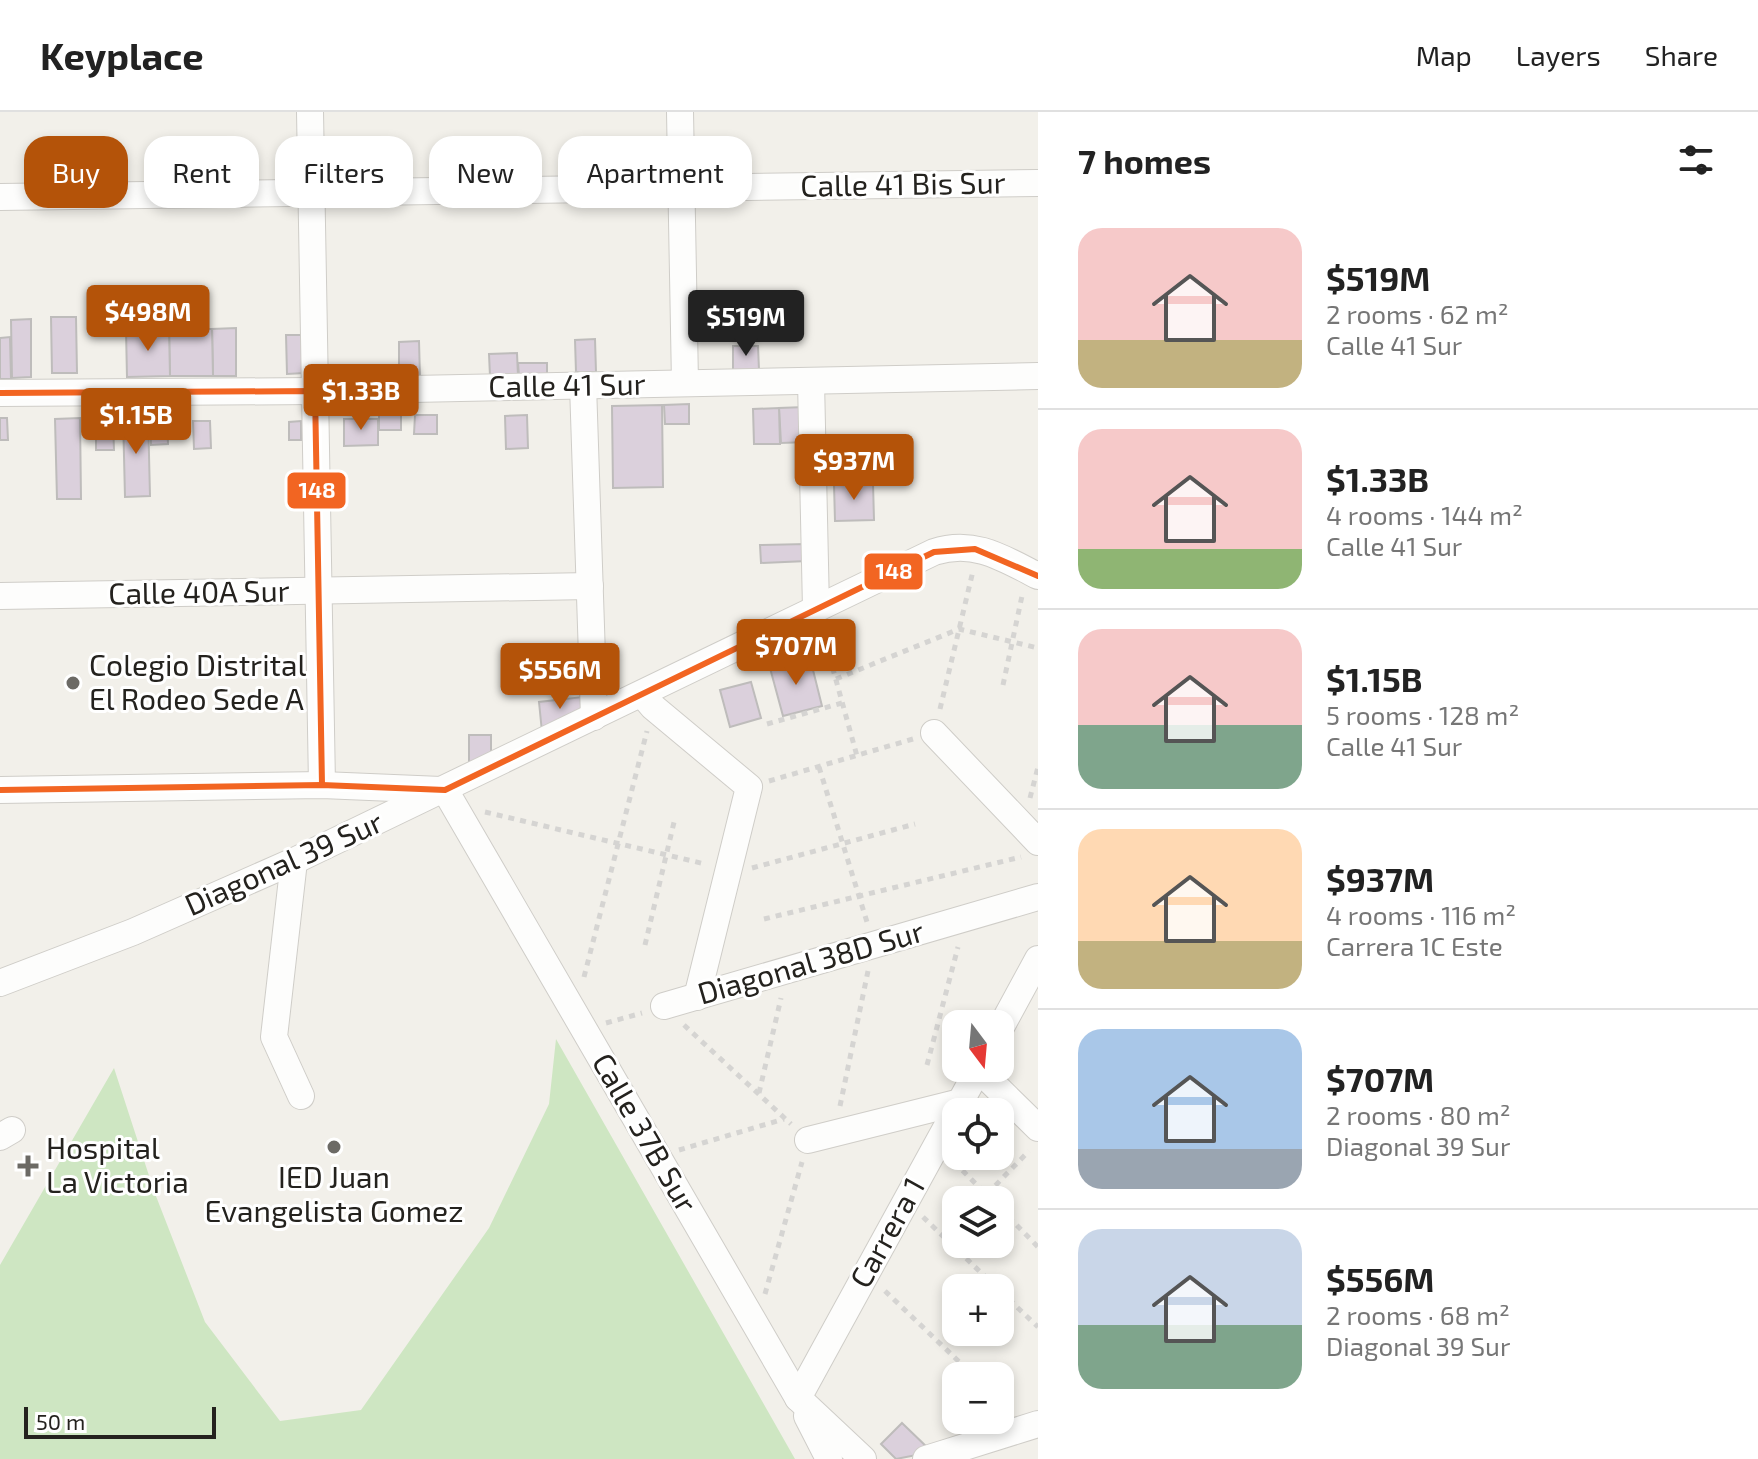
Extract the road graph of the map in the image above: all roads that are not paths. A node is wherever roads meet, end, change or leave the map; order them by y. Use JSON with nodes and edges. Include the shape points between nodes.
{"nodes":[{"id":1,"x":310,"y":112,"type":"edge"},
{"id":2,"x":680,"y":112,"type":"edge"},
{"id":3,"x":311,"y":136,"type":"edge"},
{"id":4,"x":681,"y":136,"type":"edge"},
{"id":5,"x":1038,"y":183,"type":"edge"},
{"id":6,"x":752,"y":188,"type":"edge"},
{"id":7,"x":558,"y":191,"type":"edge"},
{"id":8,"x":413,"y":193,"type":"edge"},
{"id":9,"x":275,"y":195,"type":"edge"},
{"id":10,"x":0,"y":197,"type":"edge"},
{"id":11,"x":312,"y":208,"type":"edge"},
{"id":12,"x":683,"y":208,"type":"edge"},
{"id":13,"x":1038,"y":376,"type":"edge"},
{"id":14,"x":811,"y":381,"type":"junction"},
{"id":15,"x":685,"y":383,"type":"junction"},
{"id":16,"x":583,"y":385,"type":"junction"},
{"id":17,"x":315,"y":391,"type":"junction"},
{"id":18,"x":0,"y":393,"type":"edge"},
{"id":19,"x":1029,"y":569,"type":"edge"},
{"id":20,"x":590,"y":586,"type":"junction"},
{"id":21,"x":319,"y":591,"type":"junction"},
{"id":22,"x":0,"y":596,"type":"edge"},
{"id":23,"x":816,"y":609,"type":"junction"},
{"id":24,"x":648,"y":700,"type":"junction"},
{"id":25,"x":594,"y":717,"type":"junction"},
{"id":26,"x":934,"y":733,"type":"road end"},
{"id":27,"x":322,"y":785,"type":"junction"},
{"id":28,"x":0,"y":790,"type":"edge"},
{"id":29,"x":449,"y":798,"type":"junction"},
{"id":30,"x":1030,"y":849,"type":"edge"},
{"id":31,"x":294,"y":861,"type":"junction"},
{"id":32,"x":1038,"y":897,"type":"edge"},
{"id":33,"x":1038,"y":959,"type":"edge"},
{"id":34,"x":0,"y":983,"type":"edge"},
{"id":35,"x":697,"y":997,"type":"junction"},
{"id":36,"x":664,"y":1006,"type":"road end"},
{"id":37,"x":1010,"y":1010,"type":"edge"},
{"id":38,"x":991,"y":1082,"type":"edge"},
{"id":39,"x":301,"y":1096,"type":"dead end"},
{"id":40,"x":942,"y":1106,"type":"edge"},
{"id":41,"x":1038,"y":1128,"type":"edge"},
{"id":42,"x":942,"y":1134,"type":"edge"},
{"id":43,"x":808,"y":1140,"type":"road end"},
{"id":44,"x":798,"y":1398,"type":"junction"},
{"id":45,"x":1038,"y":1424,"type":"edge"},
{"id":46,"x":829,"y":1459,"type":"edge"},
{"id":47,"x":863,"y":1459,"type":"edge"},
{"id":48,"x":926,"y":1459,"type":"edge"}],
"edges":[{"from":1,"to":3,"type":"street"},
{"from":2,"to":4,"type":"street"},
{"from":5,"to":6,"type":"street","name":"Calle 41 Bis Sur"},
{"from":7,"to":8,"type":"street","name":"Calle 41 Bis Sur"},
{"from":9,"to":10,"type":"street","name":"Calle 41 Bis Sur"},
{"from":11,"to":17,"type":"street"},
{"from":12,"to":15,"type":"street"},
{"from":13,"to":14,"type":"street","name":"Calle 41 Sur"},
{"from":14,"to":15,"type":"street","name":"Calle 41 Sur"},
{"from":14,"to":23,"type":"street"},
{"from":15,"to":16,"type":"street","name":"Calle 41 Sur"},
{"from":16,"to":17,"type":"street","name":"Calle 41 Sur"},
{"from":16,"to":20,"type":"street"},
{"from":17,"to":18,"type":"street","name":"Calle 41 Sur"},
{"from":17,"to":21,"type":"street"},
{"from":19,"to":23,"type":"street","name":"Diagonal 39 Sur","via":[[978,547],[952,546]]},
{"from":20,"to":21,"type":"street","name":"Calle 40A Sur"},
{"from":20,"to":25,"type":"street"},
{"from":21,"to":22,"type":"street","name":"Calle 40A Sur"},
{"from":21,"to":27,"type":"street"},
{"from":23,"to":24,"type":"street","name":"Diagonal 39 Sur"},
{"from":24,"to":25,"type":"street","name":"Diagonal 39 Sur"},
{"from":24,"to":35,"type":"street","via":[[749,787]]},
{"from":25,"to":29,"type":"street","name":"Diagonal 39 Sur"},
{"from":26,"to":30,"type":"street"},
{"from":27,"to":28,"type":"street"},
{"from":27,"to":29,"type":"street"},
{"from":29,"to":31,"type":"street","name":"Diagonal 39 Sur"},
{"from":29,"to":44,"type":"street","name":"Calle 37B Sur"},
{"from":31,"to":34,"type":"street","name":"Diagonal 39 Sur"},
{"from":31,"to":39,"type":"street","via":[[274,1037]]},
{"from":32,"to":35,"type":"street","name":"Diagonal 38D Sur"},
{"from":33,"to":37,"type":"street"},
{"from":35,"to":36,"type":"street","name":"Diagonal 38D Sur"},
{"from":38,"to":41,"type":"street"},
{"from":40,"to":43,"type":"street"},
{"from":42,"to":44,"type":"street","name":"Carrera 1"},
{"from":44,"to":46,"type":"street"},
{"from":44,"to":47,"type":"street","name":"Calle 37B Sur"},
{"from":45,"to":48,"type":"street"}]}
